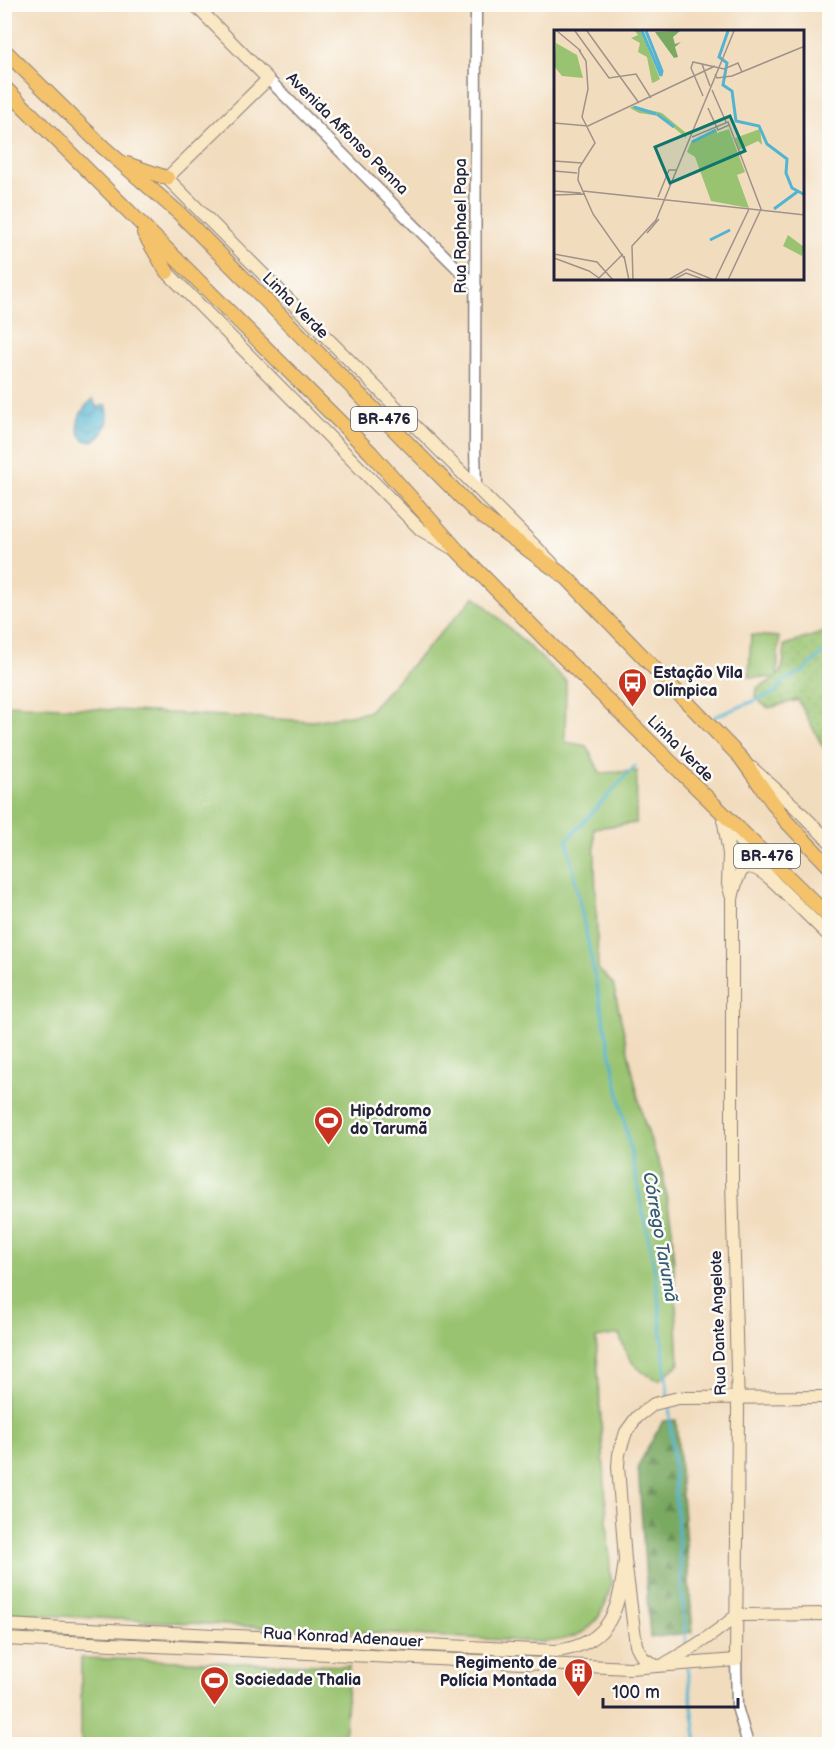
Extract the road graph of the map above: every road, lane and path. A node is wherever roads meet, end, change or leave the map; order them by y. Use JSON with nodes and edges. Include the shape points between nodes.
{"nodes":[{"id":1,"x":194,"y":4,"type":"edge"},
{"id":2,"x":476,"y":4,"type":"edge"},
{"id":3,"x":4,"y":50,"type":"edge"},
{"id":4,"x":268,"y":79,"type":"junction"},
{"id":5,"x":4,"y":87,"type":"edge"},
{"id":6,"x":120,"y":162,"type":"junction"},
{"id":7,"x":167,"y":178,"type":"junction"},
{"id":8,"x":134,"y":216,"type":"junction"},
{"id":9,"x":167,"y":272,"type":"joint"},
{"id":10,"x":476,"y":287,"type":"junction"},
{"id":11,"x":475,"y":447,"type":"junction"},
{"id":12,"x":449,"y":461,"type":"junction"},
{"id":13,"x":476,"y":488,"type":"junction"},
{"id":14,"x":458,"y":551,"type":"junction"},
{"id":15,"x":567,"y":578,"type":"junction"},
{"id":16,"x":741,"y":758,"type":"junction"},
{"id":17,"x":704,"y":796,"type":"junction"},
{"id":18,"x":723,"y":821,"type":"junction"},
{"id":19,"x":830,"y":842,"type":"edge"},
{"id":20,"x":830,"y":867,"type":"edge"},
{"id":21,"x":773,"y":881,"type":"junction"},
{"id":22,"x":732,"y":899,"type":"junction"},
{"id":23,"x":830,"y":918,"type":"edge"},
{"id":24,"x":830,"y":937,"type":"edge"},
{"id":25,"x":738,"y":1397,"type":"junction"},
{"id":26,"x":830,"y":1397,"type":"edge"},
{"id":27,"x":625,"y":1560,"type":"junction"},
{"id":28,"x":830,"y":1614,"type":"edge"},
{"id":29,"x":736,"y":1615,"type":"junction"},
{"id":30,"x":4,"y":1625,"type":"edge"},
{"id":31,"x":4,"y":1639,"type":"edge"},
{"id":32,"x":677,"y":1660,"type":"junction"},
{"id":33,"x":736,"y":1660,"type":"junction"},
{"id":34,"x":659,"y":1666,"type":"junction"},
{"id":35,"x":748,"y":1744,"type":"edge"}],
"edges":[{"from":1,"to":4,"type":"main road","name":"Avenida Affonso Penna"},
{"from":2,"to":10,"type":"street","name":"Rua Raphael Papa"},
{"from":3,"to":6,"type":"highway","name":"Linha Verde","number":"BR-476"},
{"from":4,"to":7,"type":"main road"},
{"from":4,"to":10,"type":"street","name":"Avenida Affonso Penna"},
{"from":5,"to":8,"type":"highway","name":"Linha Verde","number":"BR-476"},
{"from":6,"to":7,"type":"highway"},
{"from":6,"to":15,"type":"highway","name":"Linha Verde","number":"BR-476","via":[[180,214],[475,511]]},
{"from":7,"to":12,"type":"main road","name":"Linha Verde"},
{"from":8,"to":9,"type":"highway"},
{"from":8,"to":14,"type":"highway","name":"Linha Verde","number":"BR-476","via":[[371,453]]},
{"from":9,"to":14,"type":"main road","name":"Linha Verde","via":[[421,530]]},
{"from":10,"to":11,"type":"street","name":"Rua Raphael Papa"},
{"from":11,"to":12,"type":"street","via":[[462,464]]},
{"from":11,"to":13,"type":"street","name":"Rua Raphael Papa"},
{"from":12,"to":13,"type":"main road","name":"Linha Verde"},
{"from":13,"to":15,"type":"main road","name":"Linha Verde"},
{"from":14,"to":17,"type":"highway","name":"Linha Verde","number":"BR-476"},
{"from":15,"to":16,"type":"highway","name":"Linha Verde","number":"BR-476"},
{"from":16,"to":19,"type":"main road"},
{"from":16,"to":20,"type":"highway","name":"Linha Verde","number":"BR-476","via":[[786,821]]},
{"from":17,"to":18,"type":"main road"},
{"from":17,"to":23,"type":"highway","name":"Linha Verde","number":"BR-476"},
{"from":18,"to":21,"type":"main road"},
{"from":18,"to":22,"type":"main road","name":"Rua Dante Angelote"},
{"from":21,"to":22,"type":"main road","name":"Rua Dante Angelote","via":[[759,869],[745,868],[737,878]]},
{"from":21,"to":24,"type":"main road"},
{"from":22,"to":25,"type":"main road","name":"Rua Dante Angelote","via":[[732,1182]]},
{"from":25,"to":26,"type":"main road"},
{"from":25,"to":27,"type":"main road","via":[[661,1401],[631,1424],[622,1442],[618,1466]]},
{"from":25,"to":29,"type":"main road","name":"Rua Dante Angelote"},
{"from":27,"to":30,"type":"main road","name":"Rua Konrad Adenauer","via":[[621,1592],[611,1620],[585,1644],[556,1651]]},
{"from":27,"to":34,"type":"main road","via":[[636,1645],[643,1658]]},
{"from":28,"to":29,"type":"main road"},
{"from":29,"to":32,"type":"main road","name":"Rua Konrad Adenauer"},
{"from":29,"to":33,"type":"main road","name":"Rua Dante Angelote"},
{"from":31,"to":34,"type":"main road","name":"Rua Konrad Adenauer","via":[[630,1668]]},
{"from":32,"to":33,"type":"main road"},
{"from":32,"to":34,"type":"main road","name":"Rua Konrad Adenauer"},
{"from":33,"to":35,"type":"street","name":"Rua Dante Angelote","via":[[737,1707]]}]}
